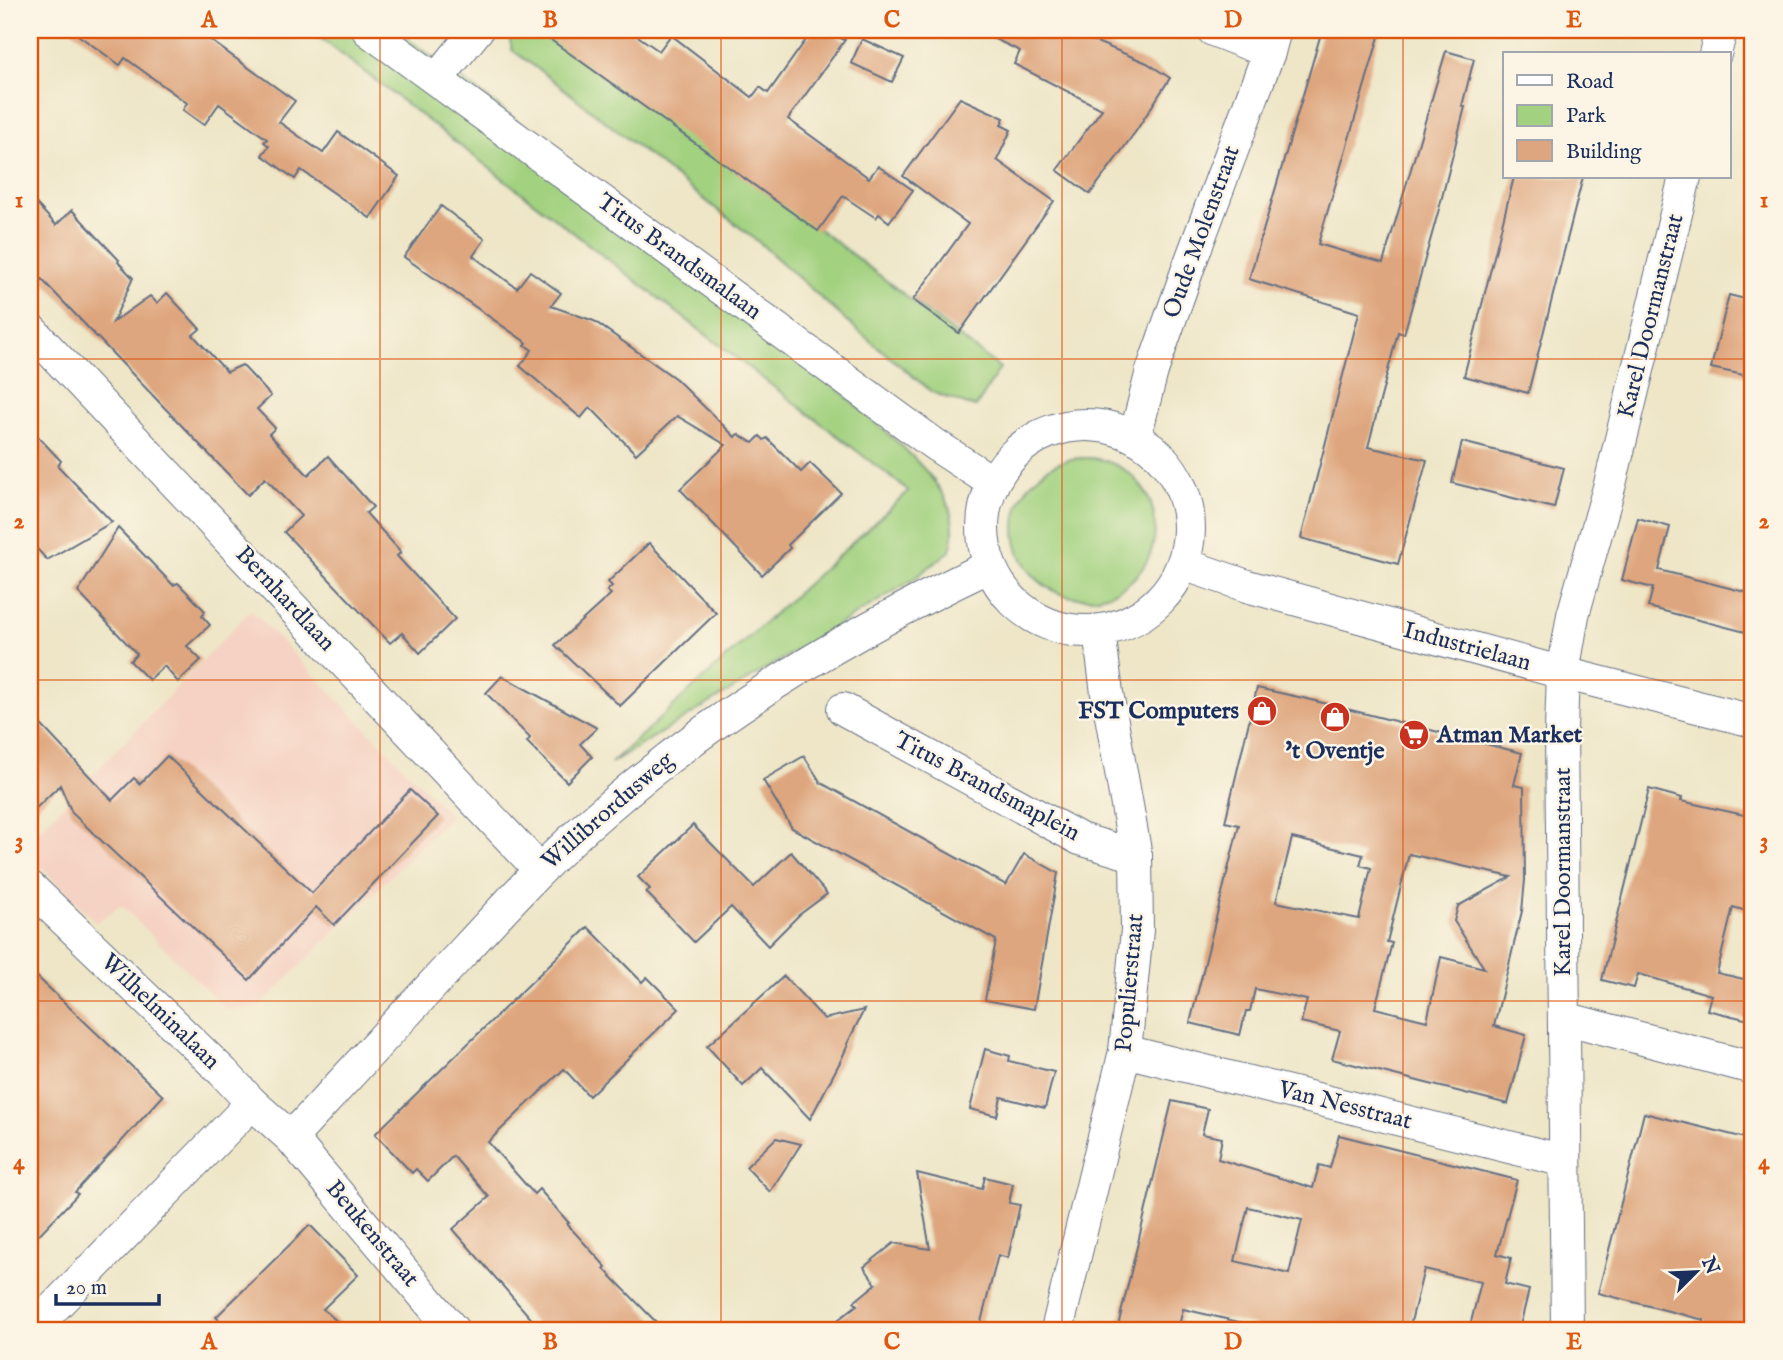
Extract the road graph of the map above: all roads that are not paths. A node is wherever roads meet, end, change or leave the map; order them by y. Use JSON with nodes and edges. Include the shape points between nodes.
{"nodes":[{"id":1,"x":368,"y":30,"type":"edge"},
{"id":2,"x":477,"y":30,"type":"edge"},
{"id":3,"x":1213,"y":30,"type":"edge"},
{"id":4,"x":1721,"y":30,"type":"edge"},
{"id":5,"x":1272,"y":41,"type":"edge"},
{"id":6,"x":1716,"y":52,"type":"edge"},
{"id":7,"x":437,"y":79,"type":"junction"},
{"id":8,"x":1685,"y":178,"type":"edge"},
{"id":9,"x":30,"y":328,"type":"edge"},
{"id":10,"x":1135,"y":437,"type":"junction"},
{"id":11,"x":992,"y":482,"type":"junction"},
{"id":12,"x":1183,"y":564,"type":"junction"},
{"id":13,"x":990,"y":566,"type":"junction"},
{"id":14,"x":1099,"y":631,"type":"junction"},
{"id":15,"x":1563,"y":673,"type":"junction"},
{"id":16,"x":842,"y":709,"type":"dead end"},
{"id":17,"x":1753,"y":721,"type":"edge"},
{"id":18,"x":1136,"y":856,"type":"junction"},
{"id":19,"x":540,"y":870,"type":"junction"},
{"id":20,"x":35,"y":901,"type":"edge"},
{"id":21,"x":1564,"y":1018,"type":"junction"},
{"id":22,"x":1125,"y":1051,"type":"junction"},
{"id":23,"x":1753,"y":1068,"type":"edge"},
{"id":24,"x":252,"y":1103,"type":"junction"},
{"id":25,"x":290,"y":1138,"type":"junction"},
{"id":26,"x":1565,"y":1161,"type":"junction"},
{"id":27,"x":32,"y":1330,"type":"edge"},
{"id":28,"x":453,"y":1330,"type":"edge"},
{"id":29,"x":1057,"y":1330,"type":"edge"},
{"id":30,"x":1567,"y":1330,"type":"edge"}],
"edges":[{"from":1,"to":7,"type":"street","name":"Titus Brandsmalaan"},
{"from":2,"to":7,"type":"street"},
{"from":3,"to":5,"type":"street"},
{"from":4,"to":6,"type":"street"},
{"from":5,"to":10,"type":"street","name":"Oude Molenstraat","via":[[1152,371]]},
{"from":7,"to":11,"type":"street","name":"Titus Brandsmalaan"},
{"from":8,"to":15,"type":"street","name":"Karel Doormanstraat","via":[[1573,615]]},
{"from":9,"to":19,"type":"street","name":"Bernhardlaan"},
{"from":10,"to":11,"type":"street","via":[[1104,425],[1060,428],[1038,435],[1012,455]]},
{"from":10,"to":12,"type":"street","via":[[1159,454],[1177,478],[1187,506],[1190,535]]},
{"from":11,"to":13,"type":"street","via":[[983,512],[983,544]]},
{"from":12,"to":14,"type":"street","via":[[1170,589],[1151,609],[1127,624]]},
{"from":12,"to":15,"type":"street","name":"Industrielaan","via":[[1247,586]]},
{"from":13,"to":14,"type":"street","via":[[1012,600],[1037,620],[1067,630]]},
{"from":13,"to":19,"type":"street","name":"Willibrordusweg","via":[[828,650],[715,723],[605,809]]},
{"from":14,"to":18,"type":"street","name":"Populierstraat"},
{"from":15,"to":17,"type":"street","name":"Industrielaan"},
{"from":15,"to":21,"type":"street","name":"Karel Doormanstraat"},
{"from":16,"to":18,"type":"street","name":"Titus Brandsmaplein","via":[[1080,839]]},
{"from":18,"to":22,"type":"street","name":"Populierstraat","via":[[1137,929]]},
{"from":19,"to":25,"type":"street","name":"Willibrordusweg"},
{"from":20,"to":24,"type":"street","name":"Wilhelminalaan"},
{"from":21,"to":23,"type":"street"},
{"from":21,"to":26,"type":"street","name":"Karel Doormanstraat"},
{"from":22,"to":26,"type":"street","name":"Van Nesstraat"},
{"from":22,"to":29,"type":"street","name":"Populierstraat"},
{"from":24,"to":25,"type":"street","name":"Wilhelminalaan"},
{"from":24,"to":27,"type":"street"},
{"from":25,"to":28,"type":"street","name":"Beukenstraat"},
{"from":26,"to":30,"type":"street","name":"Karel Doormanstraat"}]}
